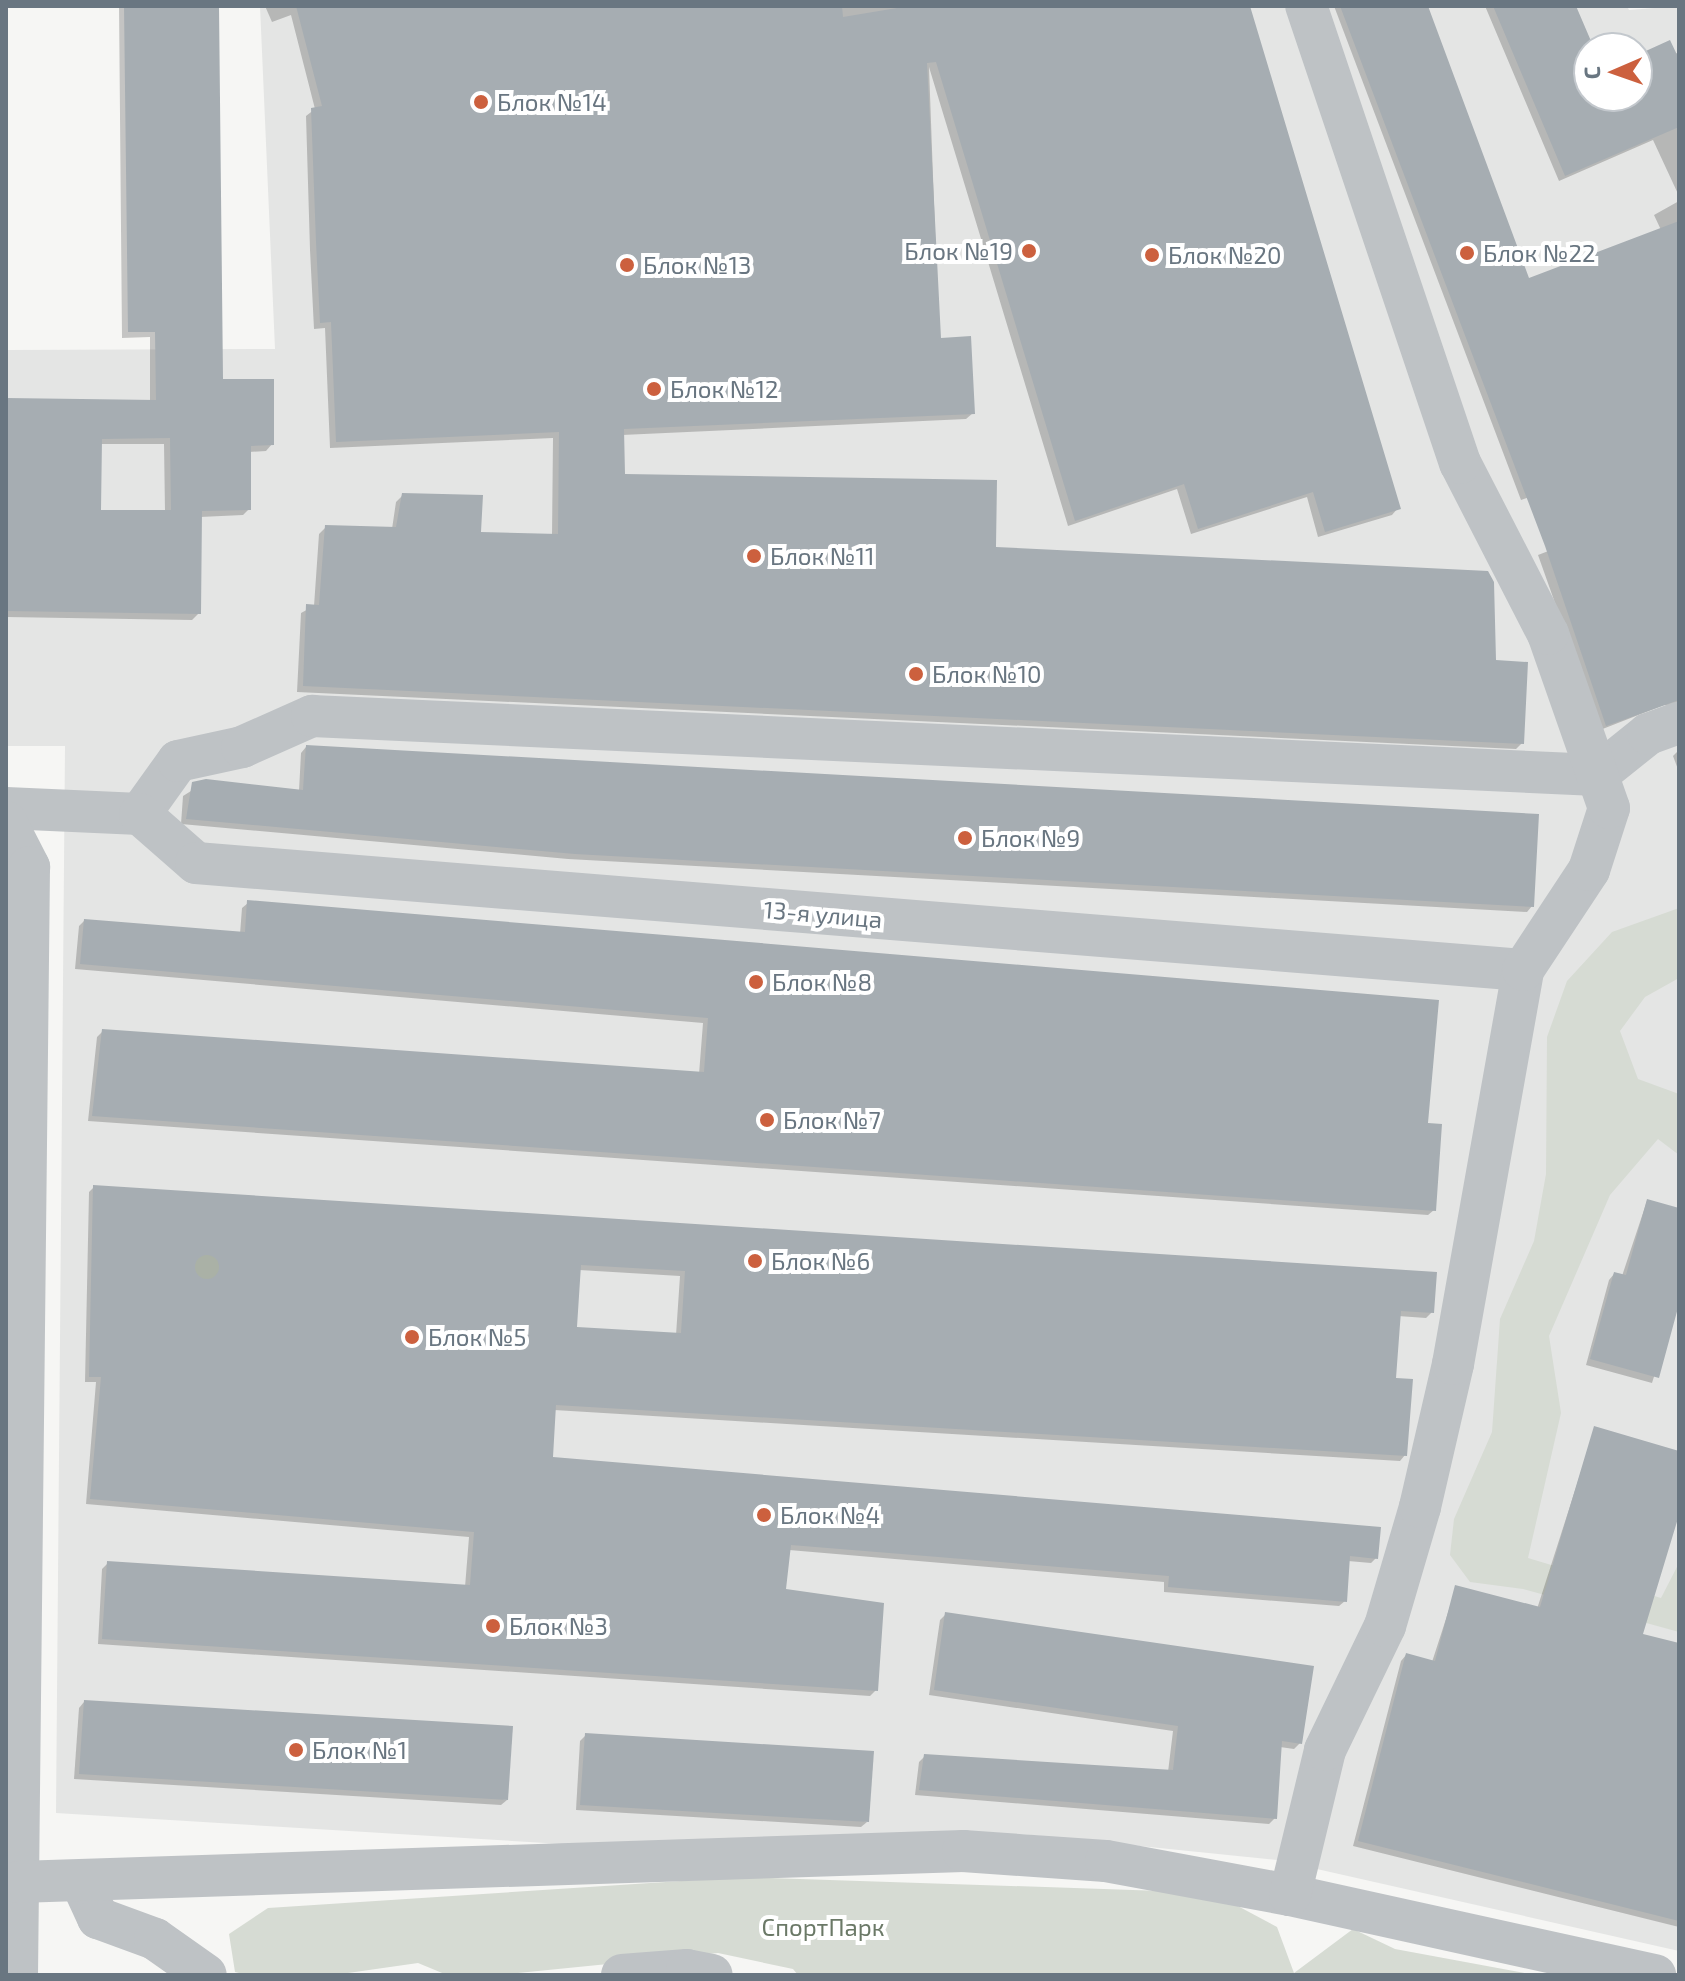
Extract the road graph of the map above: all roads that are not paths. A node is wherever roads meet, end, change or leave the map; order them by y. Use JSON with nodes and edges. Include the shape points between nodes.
{"nodes":[{"id":1,"x":1306,"y":6,"type":"edge"},
{"id":2,"x":1679,"y":723,"type":"edge"},
{"id":3,"x":1597,"y":775,"type":"junction"},
{"id":4,"x":6,"y":808,"type":"edge"},
{"id":5,"x":140,"y":814,"type":"junction"},
{"id":6,"x":6,"y":822,"type":"edge"},
{"id":7,"x":1523,"y":970,"type":"junction"},
{"id":8,"x":15,"y":1356,"type":"edge"},
{"id":9,"x":14,"y":1574,"type":"edge"},
{"id":10,"x":81,"y":1881,"type":"junction"},
{"id":11,"x":18,"y":1882,"type":"junction"},
{"id":12,"x":1290,"y":1895,"type":"junction"},
{"id":13,"x":17,"y":1975,"type":"edge"},
{"id":14,"x":206,"y":1975,"type":"edge"},
{"id":15,"x":622,"y":1975,"type":"edge"},
{"id":16,"x":712,"y":1975,"type":"edge"},
{"id":17,"x":1655,"y":1975,"type":"edge"}],
"edges":[{"from":1,"to":3,"type":"street","via":[[1460,463],[1548,634]]},
{"from":2,"to":3,"type":"street","via":[[1648,734]]},
{"from":3,"to":5,"type":"street","via":[[312,716],[242,747],[178,761]]},
{"from":3,"to":7,"type":"street","via":[[1609,808],[1589,870]]},
{"from":4,"to":5,"type":"street"},
{"from":5,"to":7,"type":"street","name":"13-я улица","via":[[196,863]]},
{"from":6,"to":8,"type":"street","via":[[29,867]]},
{"from":7,"to":12,"type":"street","via":[[1453,1364],[1420,1507],[1385,1626],[1325,1750]]},
{"from":8,"to":9,"type":"street"},
{"from":9,"to":11,"type":"street"},
{"from":10,"to":11,"type":"street"},
{"from":10,"to":12,"type":"street","via":[[963,1851],[1106,1861]]},
{"from":10,"to":14,"type":"street","via":[[98,1918],[155,1939]]},
{"from":11,"to":13,"type":"street"},
{"from":12,"to":17,"type":"street"},
{"from":15,"to":16,"type":"street","via":[[687,1970]]}]}
